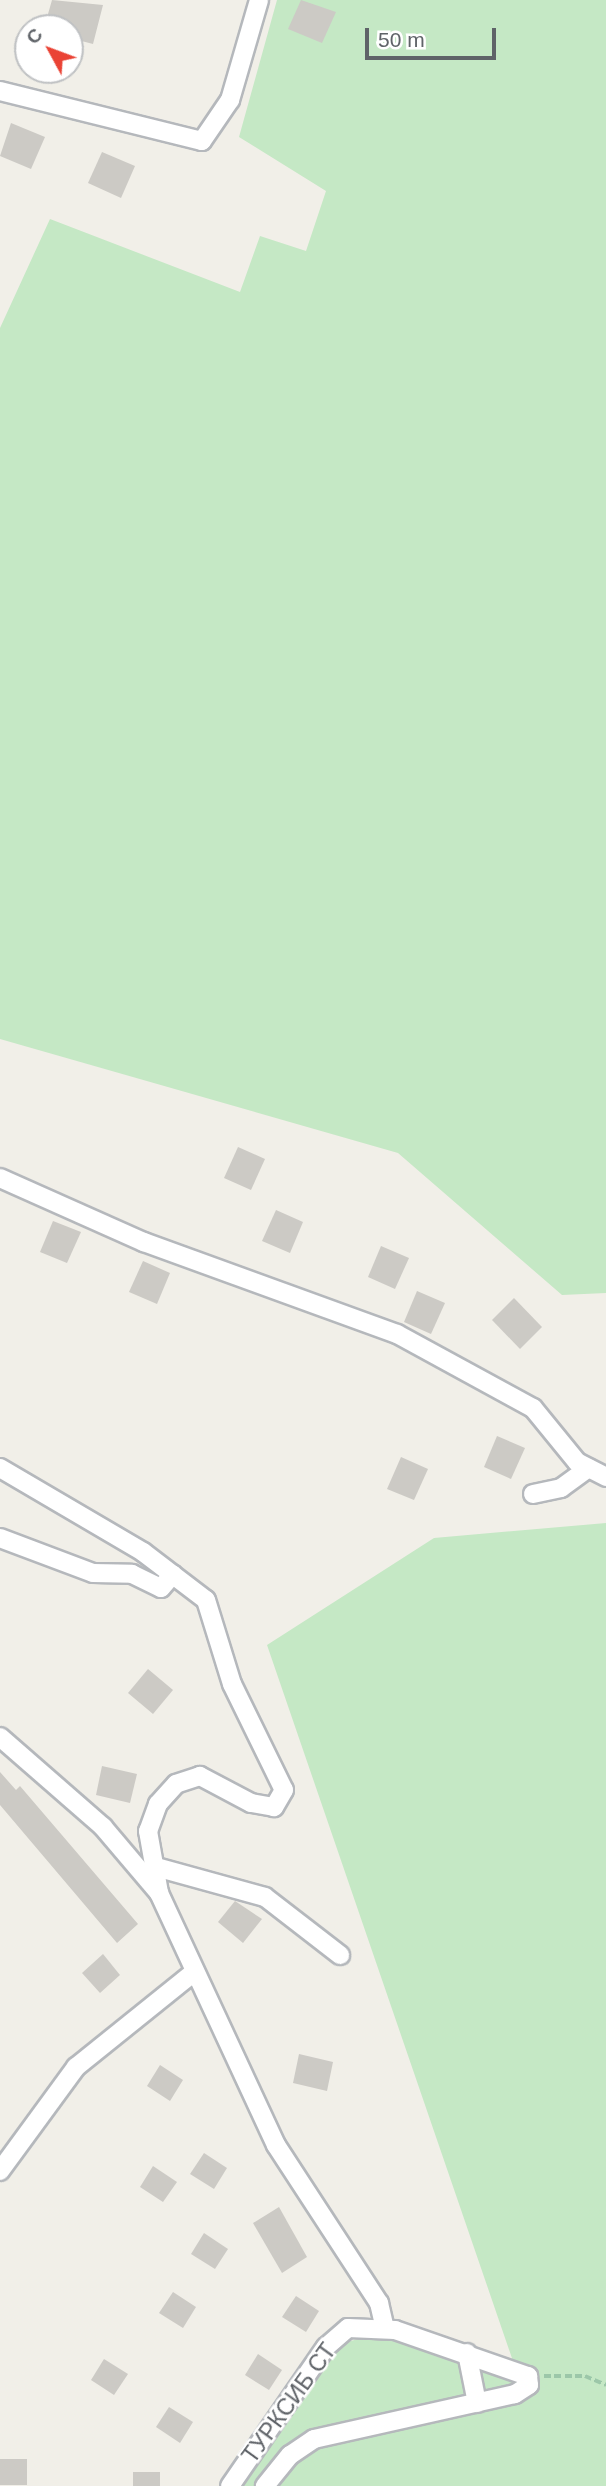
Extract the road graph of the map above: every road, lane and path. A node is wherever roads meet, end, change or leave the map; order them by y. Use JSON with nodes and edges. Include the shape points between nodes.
{"nodes":[{"id":1,"x":259,"y":0,"type":"edge"},
{"id":2,"x":0,"y":91,"type":"edge"},
{"id":3,"x":0,"y":1178,"type":"edge"},
{"id":4,"x":19,"y":1185,"type":"junction"},
{"id":5,"x":0,"y":1188,"type":"edge"},
{"id":6,"x":0,"y":1468,"type":"edge"},
{"id":7,"x":589,"y":1468,"type":"junction"},
{"id":8,"x":606,"y":1476,"type":"edge"},
{"id":9,"x":533,"y":1494,"type":"dead end"},
{"id":10,"x":0,"y":1538,"type":"edge"},
{"id":11,"x":173,"y":1574,"type":"junction"},
{"id":12,"x":0,"y":1737,"type":"edge"},
{"id":13,"x":156,"y":1867,"type":"junction"},
{"id":14,"x":159,"y":1893,"type":"junction"},
{"id":15,"x":340,"y":1955,"type":"dead end"},
{"id":16,"x":194,"y":1972,"type":"junction"},
{"id":17,"x":0,"y":2171,"type":"edge"},
{"id":18,"x":385,"y":2328,"type":"junction"},
{"id":19,"x":467,"y":2353,"type":"junction"},
{"id":20,"x":522,"y":2372,"type":"junction"},
{"id":21,"x":606,"y":2385,"type":"edge"},
{"id":22,"x":477,"y":2403,"type":"junction"},
{"id":23,"x":230,"y":2486,"type":"edge"},
{"id":24,"x":265,"y":2486,"type":"edge"}],
"edges":[{"from":1,"to":2,"type":"street","via":[[230,100],[202,141]]},
{"from":3,"to":4,"type":"street"},
{"from":4,"to":5,"type":"street"},
{"from":4,"to":7,"type":"street","via":[[144,1242],[397,1334],[533,1408]]},
{"from":6,"to":11,"type":"street"},
{"from":7,"to":8,"type":"street"},
{"from":7,"to":9,"type":"street","via":[[561,1488]]},
{"from":10,"to":11,"type":"street","via":[[93,1573],[132,1574],[161,1588]]},
{"from":11,"to":13,"type":"street","via":[[206,1600],[232,1684],[284,1790],[274,1807],[251,1803],[200,1776],[176,1784],[158,1804],[148,1831]]},
{"from":12,"to":14,"type":"street","via":[[103,1827]]},
{"from":13,"to":14,"type":"street"},
{"from":13,"to":15,"type":"street","via":[[265,1897]]},
{"from":14,"to":16,"type":"street"},
{"from":16,"to":17,"type":"street","via":[[76,2067]]},
{"from":16,"to":18,"type":"street","via":[[233,2041],[276,2145],[379,2303]]},
{"from":18,"to":19,"type":"street","name":"ТУРКСИБ СТ"},
{"from":18,"to":23,"type":"street","name":"ТУРКСИБ СТ","via":[[348,2328],[326,2347]]},
{"from":19,"to":20,"type":"street","name":"ТУРКСИБ СТ"},
{"from":19,"to":22,"type":"street"},
{"from":20,"to":21,"type":"path","via":[[585,2376]]},
{"from":20,"to":22,"type":"street","via":[[528,2385],[515,2394]]},
{"from":22,"to":24,"type":"street","via":[[314,2439],[290,2455]]}]}
